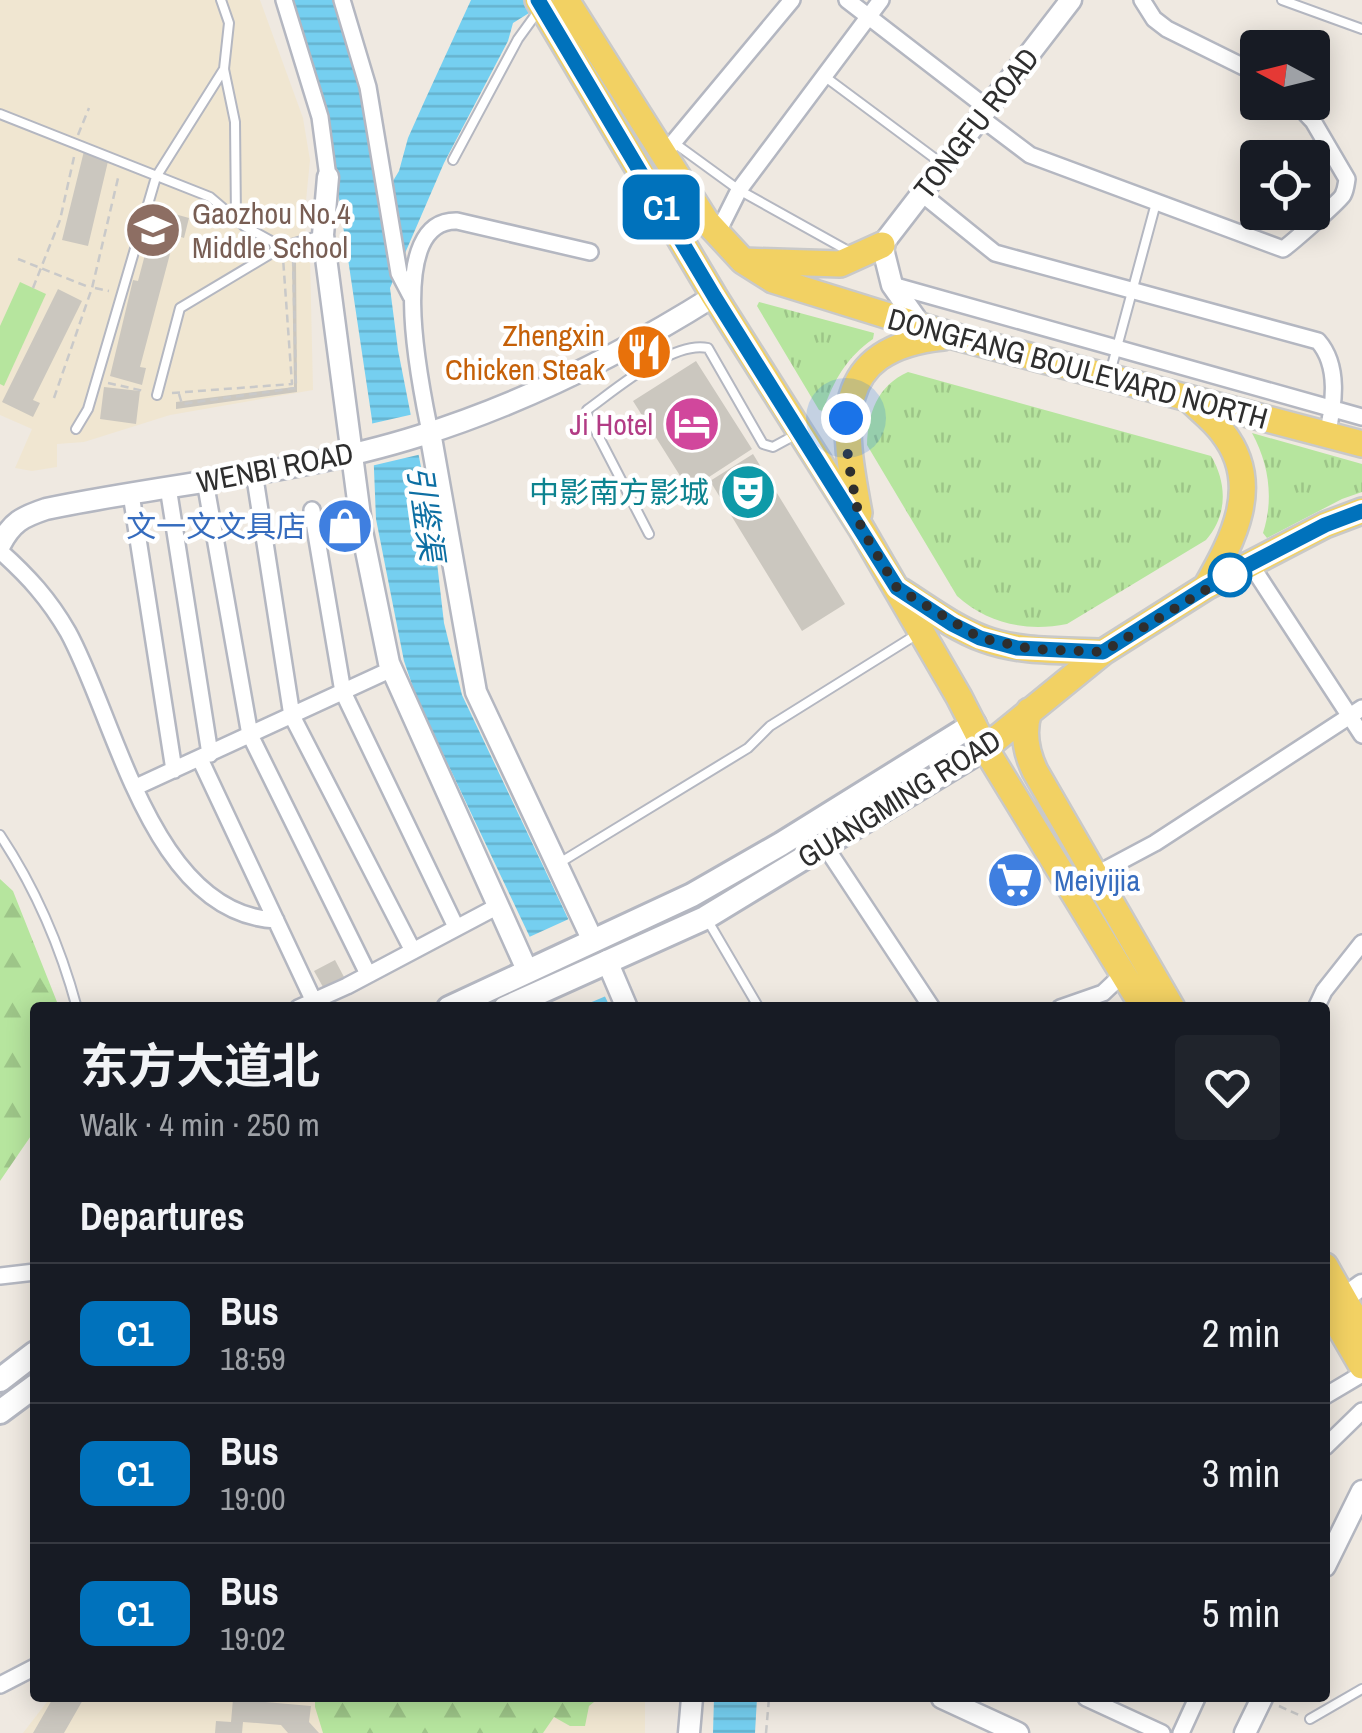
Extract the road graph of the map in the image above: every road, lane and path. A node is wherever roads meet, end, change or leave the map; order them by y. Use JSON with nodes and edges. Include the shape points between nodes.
{"nodes":[{"id":1,"x":221,"y":0,"type":"edge"},
{"id":2,"x":284,"y":0,"type":"edge"},
{"id":3,"x":342,"y":0,"type":"edge"},
{"id":4,"x":792,"y":0,"type":"edge"},
{"id":5,"x":847,"y":0,"type":"edge"},
{"id":6,"x":882,"y":0,"type":"edge"},
{"id":7,"x":1071,"y":0,"type":"edge"},
{"id":8,"x":1142,"y":0,"type":"edge"},
{"id":9,"x":1282,"y":0,"type":"edge"},
{"id":10,"x":560,"y":3,"type":"edge"},
{"id":11,"x":868,"y":17,"type":"junction"},
{"id":12,"x":1362,"y":29,"type":"edge"},
{"id":13,"x":1240,"y":65,"type":"edge"},
{"id":14,"x":224,"y":70,"type":"junction"},
{"id":15,"x":824,"y":76,"type":"junction"},
{"id":16,"x":89,"y":108,"type":"dead end"},
{"id":17,"x":984,"y":113,"type":"junction"},
{"id":18,"x":0,"y":114,"type":"edge"},
{"id":19,"x":1312,"y":120,"type":"edge"},
{"id":20,"x":75,"y":145,"type":"junction"},
{"id":21,"x":669,"y":149,"type":"junction"},
{"id":22,"x":122,"y":160,"type":"dead end"},
{"id":23,"x":453,"y":160,"type":"dead end"},
{"id":24,"x":944,"y":165,"type":"junction"},
{"id":25,"x":156,"y":177,"type":"junction"},
{"id":26,"x":328,"y":178,"type":"joint"},
{"id":27,"x":739,"y":190,"type":"junction"},
{"id":28,"x":922,"y":194,"type":"junction"},
{"id":29,"x":1156,"y":202,"type":"junction"},
{"id":30,"x":236,"y":219,"type":"junction"},
{"id":31,"x":716,"y":234,"type":"junction"},
{"id":32,"x":323,"y":235,"type":"junction"},
{"id":33,"x":287,"y":246,"type":"junction"},
{"id":34,"x":871,"y":251,"type":"junction"},
{"id":35,"x":590,"y":252,"type":"dead end"},
{"id":36,"x":18,"y":259,"type":"dead end"},
{"id":37,"x":743,"y":261,"type":"junction"},
{"id":38,"x":42,"y":268,"type":"junction"},
{"id":39,"x":892,"y":285,"type":"junction"},
{"id":40,"x":86,"y":286,"type":"dead end"},
{"id":41,"x":33,"y":288,"type":"dead end"},
{"id":42,"x":95,"y":288,"type":"dead end"},
{"id":43,"x":1132,"y":291,"type":"junction"},
{"id":44,"x":120,"y":294,"type":"junction"},
{"id":45,"x":411,"y":296,"type":"junction"},
{"id":46,"x":714,"y":296,"type":"junction"},
{"id":47,"x":921,"y":326,"type":"junction"},
{"id":48,"x":953,"y":336,"type":"junction"},
{"id":49,"x":1116,"y":349,"type":"junction"},
{"id":50,"x":1109,"y":377,"type":"junction"},
{"id":51,"x":97,"y":380,"type":"junction"},
{"id":52,"x":142,"y":390,"type":"dead end"},
{"id":53,"x":178,"y":392,"type":"junction"},
{"id":54,"x":157,"y":395,"type":"joint"},
{"id":55,"x":54,"y":398,"type":"dead end"},
{"id":56,"x":1189,"y":398,"type":"junction"},
{"id":57,"x":1333,"y":409,"type":"junction"},
{"id":58,"x":1362,"y":417,"type":"edge"},
{"id":59,"x":76,"y":429,"type":"dead end"},
{"id":60,"x":800,"y":432,"type":"junction"},
{"id":61,"x":424,"y":434,"type":"junction"},
{"id":62,"x":1327,"y":435,"type":"junction"},
{"id":63,"x":1362,"y":444,"type":"edge"},
{"id":64,"x":359,"y":451,"type":"junction"},
{"id":65,"x":254,"y":472,"type":"junction"},
{"id":66,"x":205,"y":481,"type":"junction"},
{"id":67,"x":168,"y":488,"type":"junction"},
{"id":68,"x":131,"y":494,"type":"junction"},
{"id":69,"x":312,"y":510,"type":"dead end"},
{"id":70,"x":1362,"y":511,"type":"edge"},
{"id":71,"x":861,"y":528,"type":"junction"},
{"id":72,"x":649,"y":534,"type":"dead end"},
{"id":73,"x":0,"y":548,"type":"edge"},
{"id":74,"x":1250,"y":565,"type":"junction"},
{"id":75,"x":1206,"y":587,"type":"junction"},
{"id":76,"x":897,"y":588,"type":"junction"},
{"id":77,"x":922,"y":631,"type":"junction"},
{"id":78,"x":1103,"y":652,"type":"junction"},
{"id":79,"x":392,"y":670,"type":"junction"},
{"id":80,"x":343,"y":692,"type":"junction"},
{"id":81,"x":1029,"y":711,"type":"junction"},
{"id":82,"x":1356,"y":712,"type":"edge"},
{"id":83,"x":292,"y":716,"type":"junction"},
{"id":84,"x":974,"y":724,"type":"junction"},
{"id":85,"x":250,"y":735,"type":"junction"},
{"id":86,"x":1362,"y":735,"type":"edge"},
{"id":87,"x":985,"y":748,"type":"junction"},
{"id":88,"x":205,"y":756,"type":"junction"},
{"id":89,"x":174,"y":770,"type":"junction"},
{"id":90,"x":874,"y":786,"type":"junction"},
{"id":91,"x":136,"y":787,"type":"junction"},
{"id":92,"x":886,"y":809,"type":"junction"},
{"id":93,"x":0,"y":835,"type":"edge"},
{"id":94,"x":825,"y":846,"type":"junction"},
{"id":95,"x":557,"y":864,"type":"junction"},
{"id":96,"x":1095,"y":876,"type":"junction"},
{"id":97,"x":498,"y":906,"type":"junction"},
{"id":98,"x":1103,"y":917,"type":"junction"},
{"id":99,"x":705,"y":918,"type":"junction"},
{"id":100,"x":276,"y":920,"type":"junction"},
{"id":101,"x":456,"y":926,"type":"junction"},
{"id":102,"x":1362,"y":943,"type":"edge"},
{"id":103,"x":412,"y":949,"type":"junction"},
{"id":104,"x":594,"y":954,"type":"junction"},
{"id":105,"x":368,"y":974,"type":"junction"},
{"id":106,"x":1123,"y":974,"type":"junction"},
{"id":107,"x":538,"y":984,"type":"edge"},
{"id":108,"x":75,"y":1002,"type":"edge"},
{"id":109,"x":308,"y":1002,"type":"edge"},
{"id":110,"x":315,"y":1002,"type":"edge"},
{"id":111,"x":471,"y":1002,"type":"edge"},
{"id":112,"x":512,"y":1002,"type":"edge"},
{"id":113,"x":623,"y":1002,"type":"edge"},
{"id":114,"x":756,"y":1002,"type":"edge"},
{"id":115,"x":928,"y":1002,"type":"edge"},
{"id":116,"x":1078,"y":1002,"type":"edge"},
{"id":117,"x":1140,"y":1002,"type":"edge"},
{"id":118,"x":1167,"y":1002,"type":"edge"},
{"id":119,"x":1319,"y":1002,"type":"edge"},
{"id":120,"x":30,"y":1273,"type":"edge"},
{"id":121,"x":1330,"y":1274,"type":"edge"},
{"id":122,"x":0,"y":1276,"type":"edge"},
{"id":123,"x":1344,"y":1295,"type":"edge"},
{"id":124,"x":1362,"y":1331,"type":"edge"},
{"id":125,"x":30,"y":1358,"type":"edge"},
{"id":126,"x":1362,"y":1370,"type":"edge"},
{"id":127,"x":0,"y":1380,"type":"edge"},
{"id":128,"x":30,"y":1390,"type":"edge"},
{"id":129,"x":1330,"y":1392,"type":"edge"},
{"id":130,"x":1362,"y":1411,"type":"edge"},
{"id":131,"x":0,"y":1412,"type":"edge"},
{"id":132,"x":1330,"y":1442,"type":"edge"},
{"id":133,"x":1362,"y":1491,"type":"edge"},
{"id":134,"x":1330,"y":1556,"type":"edge"},
{"id":135,"x":30,"y":1669,"type":"edge"},
{"id":136,"x":0,"y":1685,"type":"edge"},
{"id":137,"x":1362,"y":1689,"type":"edge"},
{"id":138,"x":692,"y":1702,"type":"edge"},
{"id":139,"x":769,"y":1702,"type":"edge"},
{"id":140,"x":951,"y":1702,"type":"edge"},
{"id":141,"x":1095,"y":1702,"type":"edge"},
{"id":142,"x":1195,"y":1702,"type":"edge"},
{"id":143,"x":1260,"y":1702,"type":"edge"},
{"id":144,"x":1271,"y":1702,"type":"edge"},
{"id":145,"x":1310,"y":1719,"type":"joint"},
{"id":146,"x":689,"y":1733,"type":"edge"},
{"id":147,"x":766,"y":1733,"type":"edge"},
{"id":148,"x":1018,"y":1733,"type":"edge"},
{"id":149,"x":1162,"y":1733,"type":"edge"},
{"id":150,"x":1181,"y":1733,"type":"edge"},
{"id":151,"x":1245,"y":1733,"type":"edge"}],
"edges":[{"from":1,"to":14,"type":"lane","via":[[228,23]]},
{"from":2,"to":26,"type":"street","via":[[320,117]]},
{"from":3,"to":45,"type":"street","via":[[368,87],[399,273]]},
{"from":4,"to":21,"type":"street"},
{"from":5,"to":11,"type":"street"},
{"from":6,"to":11,"type":"street"},
{"from":7,"to":17,"type":"street","name":"TONGFU ROAD"},
{"from":8,"to":13,"type":"street","via":[[1160,24]]},
{"from":9,"to":12,"type":"lane"},
{"from":10,"to":21,"type":"main road","name":"DONGFANG BOULEVARD NORTH","via":[[646,127]]},
{"from":10,"to":23,"type":"lane","via":[[518,39]]},
{"from":10,"to":46,"type":"main road"},
{"from":11,"to":15,"type":"street"},
{"from":11,"to":17,"type":"street"},
{"from":14,"to":25,"type":"lane"},
{"from":14,"to":30,"type":"lane","via":[[235,122]]},
{"from":15,"to":24,"type":"lane"},
{"from":15,"to":27,"type":"street"},
{"from":16,"to":20,"type":"path"},
{"from":17,"to":24,"type":"street","name":"TONGFU ROAD"},
{"from":17,"to":29,"type":"street","via":[[1030,156]]},
{"from":18,"to":20,"type":"lane"},
{"from":19,"to":29,"type":"street","via":[[1347,179],[1341,199],[1290,246],[1274,247]]},
{"from":20,"to":25,"type":"lane"},
{"from":20,"to":38,"type":"path"},
{"from":21,"to":27,"type":"lane"},
{"from":21,"to":31,"type":"main road","name":"DONGFANG BOULEVARD NORTH"},
{"from":22,"to":55,"type":"path","via":[[92,288]]},
{"from":24,"to":28,"type":"street","name":"TONGFU ROAD"},
{"from":25,"to":30,"type":"lane","via":[[210,197]]},
{"from":25,"to":44,"type":"lane"},
{"from":26,"to":32,"type":"street"},
{"from":27,"to":31,"type":"street"},
{"from":27,"to":34,"type":"lane"},
{"from":28,"to":34,"type":"street","name":"TONGFU ROAD"},
{"from":28,"to":43,"type":"street","via":[[990,251]]},
{"from":29,"to":43,"type":"lane"},
{"from":30,"to":33,"type":"lane"},
{"from":31,"to":37,"type":"main road","name":"DONGFANG BOULEVARD NORTH"},
{"from":32,"to":33,"type":"lane"},
{"from":32,"to":64,"type":"street"},
{"from":33,"to":53,"type":"path","via":[[292,384]]},
{"from":33,"to":53,"type":"path","via":[[296,388],[182,404]]},
{"from":33,"to":54,"type":"lane","via":[[180,308]]},
{"from":34,"to":37,"type":"main road","via":[[833,265]]},
{"from":34,"to":39,"type":"street"},
{"from":35,"to":45,"type":"street","via":[[448,221],[426,242]]},
{"from":36,"to":38,"type":"path"},
{"from":37,"to":47,"type":"main road","name":"DONGFANG BOULEVARD NORTH","via":[[773,280]]},
{"from":38,"to":40,"type":"path"},
{"from":38,"to":41,"type":"path"},
{"from":39,"to":47,"type":"street"},
{"from":39,"to":49,"type":"street"},
{"from":42,"to":44,"type":"path"},
{"from":43,"to":49,"type":"lane"},
{"from":43,"to":57,"type":"street","via":[[1318,341],[1330,364]]},
{"from":44,"to":51,"type":"lane"},
{"from":45,"to":61,"type":"street"},
{"from":46,"to":60,"type":"main road"},
{"from":46,"to":61,"type":"street","name":"WENBI ROAD","via":[[589,368]]},
{"from":47,"to":48,"type":"main road","name":"DONGFANG BOULEVARD NORTH"},
{"from":48,"to":50,"type":"main road","name":"DONGFANG BOULEVARD NORTH"},
{"from":48,"to":71,"type":"main road","via":[[887,353],[851,396],[846,438]]},
{"from":49,"to":50,"type":"lane"},
{"from":49,"to":57,"type":"street"},
{"from":50,"to":56,"type":"main road","name":"DONGFANG BOULEVARD NORTH"},
{"from":51,"to":52,"type":"path"},
{"from":51,"to":59,"type":"lane"},
{"from":53,"to":54,"type":"path"},
{"from":56,"to":62,"type":"main road","name":"DONGFANG BOULEVARD NORTH"},
{"from":56,"to":75,"type":"main road","via":[[1224,433],[1242,481],[1241,516]]},
{"from":57,"to":58,"type":"street"},
{"from":57,"to":62,"type":"street"},
{"from":60,"to":71,"type":"main road"},
{"from":60,"to":72,"type":"lane","via":[[773,447],[762,444],[708,348],[678,350],[619,387],[587,414]]},
{"from":61,"to":64,"type":"street","name":"WENBI ROAD"},
{"from":61,"to":95,"type":"street","via":[[473,682]]},
{"from":62,"to":63,"type":"main road","name":"DONGFANG BOULEVARD NORTH"},
{"from":64,"to":65,"type":"street","name":"WENBI ROAD"},
{"from":64,"to":79,"type":"street","via":[[362,531]]},
{"from":65,"to":66,"type":"street","name":"WENBI ROAD"},
{"from":65,"to":83,"type":"street"},
{"from":66,"to":67,"type":"street","name":"WENBI ROAD"},
{"from":66,"to":85,"type":"street"},
{"from":67,"to":68,"type":"street","name":"WENBI ROAD"},
{"from":67,"to":88,"type":"street"},
{"from":68,"to":73,"type":"street","name":"WENBI ROAD","via":[[21,517]]},
{"from":68,"to":89,"type":"street"},
{"from":69,"to":80,"type":"street"},
{"from":70,"to":74,"type":"main road","name":"GUANGMING ROAD"},
{"from":71,"to":76,"type":"main road"},
{"from":73,"to":91,"type":"street","via":[[47,596],[70,636]]},
{"from":74,"to":75,"type":"main road","name":"GUANGMING ROAD"},
{"from":74,"to":82,"type":"street"},
{"from":75,"to":78,"type":"main road","name":"GUANGMING ROAD"},
{"from":76,"to":77,"type":"main road"},
{"from":76,"to":78,"type":"main road","via":[[994,643]]},
{"from":77,"to":84,"type":"main road"},
{"from":77,"to":95,"type":"lane"},
{"from":78,"to":81,"type":"main road","name":"GUANGMING ROAD"},
{"from":79,"to":80,"type":"street"},
{"from":79,"to":97,"type":"street"},
{"from":80,"to":83,"type":"street"},
{"from":80,"to":101,"type":"street"},
{"from":81,"to":87,"type":"main road","name":"GUANGMING ROAD"},
{"from":81,"to":96,"type":"main road","via":[[1030,760]]},
{"from":82,"to":86,"type":"street"},
{"from":82,"to":96,"type":"street"},
{"from":83,"to":85,"type":"street"},
{"from":83,"to":103,"type":"street"},
{"from":84,"to":87,"type":"main road"},
{"from":84,"to":90,"type":"main road","name":"GUANGMING ROAD"},
{"from":85,"to":88,"type":"street"},
{"from":85,"to":105,"type":"street"},
{"from":87,"to":92,"type":"main road","name":"GUANGMING ROAD"},
{"from":87,"to":98,"type":"main road"},
{"from":88,"to":89,"type":"street"},
{"from":88,"to":100,"type":"street"},
{"from":89,"to":91,"type":"street"},
{"from":90,"to":92,"type":"main road"},
{"from":90,"to":104,"type":"main road","name":"GUANGMING ROAD"},
{"from":91,"to":100,"type":"street","via":[[174,859],[208,894],[252,917]]},
{"from":92,"to":94,"type":"main road","name":"GUANGMING ROAD"},
{"from":93,"to":108,"type":"lane","via":[[44,911]]},
{"from":94,"to":99,"type":"main road","name":"GUANGMING ROAD"},
{"from":94,"to":115,"type":"street"},
{"from":95,"to":104,"type":"street"},
{"from":96,"to":98,"type":"main road"},
{"from":97,"to":101,"type":"street"},
{"from":97,"to":107,"type":"street"},
{"from":98,"to":106,"type":"main road"},
{"from":98,"to":118,"type":"main road"},
{"from":99,"to":104,"type":"main road","name":"GUANGMING ROAD"},
{"from":99,"to":114,"type":"lane"},
{"from":100,"to":109,"type":"street"},
{"from":101,"to":103,"type":"street"},
{"from":102,"to":119,"type":"street"},
{"from":103,"to":105,"type":"street"},
{"from":104,"to":107,"type":"main road","name":"GUANGMING ROAD"},
{"from":104,"to":113,"type":"street"},
{"from":105,"to":110,"type":"street"},
{"from":106,"to":116,"type":"street","via":[[1104,993]]},
{"from":106,"to":117,"type":"main road"},
{"from":107,"to":111,"type":"main road","name":"GUANGMING ROAD"},
{"from":107,"to":112,"type":"main road","name":"GUANGMING ROAD"},
{"from":120,"to":122,"type":"street"},
{"from":121,"to":123,"type":"main road"},
{"from":123,"to":124,"type":"main road"},
{"from":123,"to":126,"type":"main road"},
{"from":125,"to":127,"type":"main road"},
{"from":126,"to":129,"type":"street"},
{"from":128,"to":131,"type":"main road"},
{"from":130,"to":132,"type":"street"},
{"from":133,"to":134,"type":"street"},
{"from":135,"to":136,"type":"street"},
{"from":137,"to":145,"type":"lane"},
{"from":138,"to":146,"type":"street"},
{"from":139,"to":147,"type":"path"},
{"from":140,"to":148,"type":"street"},
{"from":141,"to":149,"type":"street"},
{"from":142,"to":150,"type":"street"},
{"from":143,"to":151,"type":"street"},
{"from":144,"to":145,"type":"path"}]}
